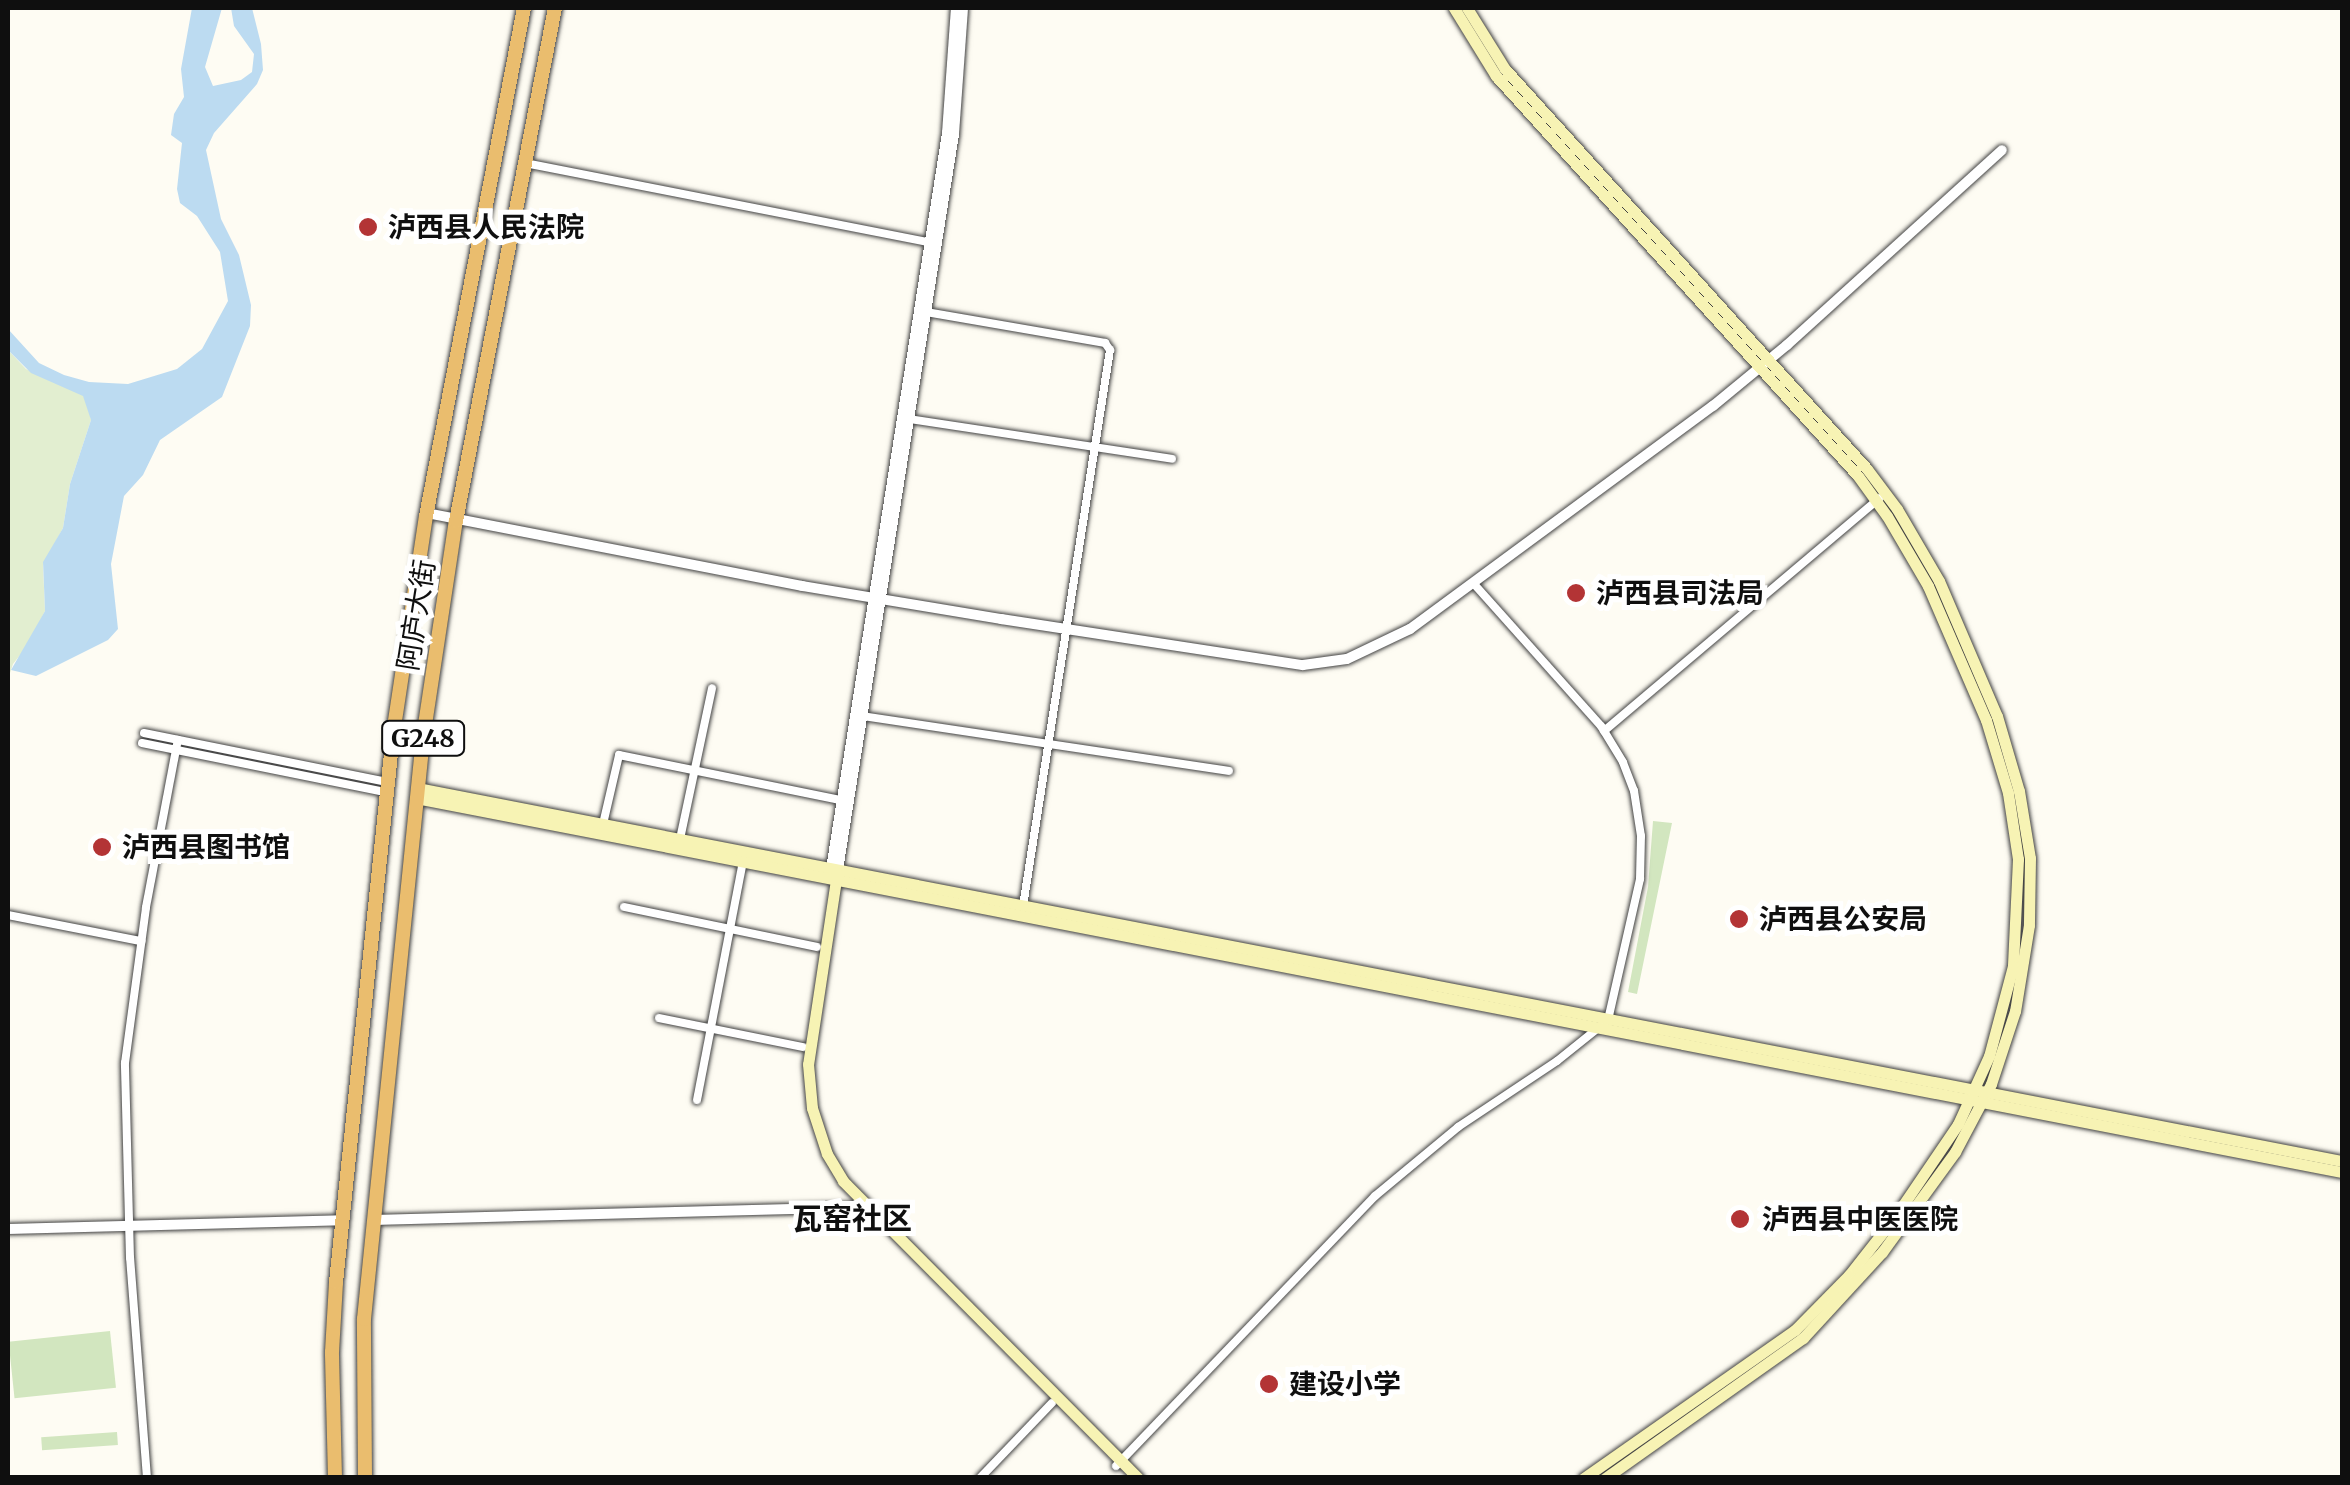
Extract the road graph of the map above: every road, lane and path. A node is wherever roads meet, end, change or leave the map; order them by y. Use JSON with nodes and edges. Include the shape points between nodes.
{"nodes":[{"id":1,"x":524,"y":8,"type":"edge"},
{"id":2,"x":555,"y":8,"type":"edge"},
{"id":3,"x":956,"y":8,"type":"edge"},
{"id":4,"x":963,"y":8,"type":"edge"},
{"id":5,"x":1454,"y":8,"type":"edge"},
{"id":6,"x":1467,"y":8,"type":"edge"},
{"id":7,"x":2002,"y":150,"type":"dead end"},
{"id":8,"x":525,"y":164,"type":"junction"},
{"id":9,"x":933,"y":243,"type":"junction"},
{"id":10,"x":926,"y":312,"type":"junction"},
{"id":11,"x":1764,"y":364,"type":"junction"},
{"id":12,"x":909,"y":418,"type":"junction"},
{"id":13,"x":1096,"y":446,"type":"junction"},
{"id":14,"x":1172,"y":459,"type":"dead end"},
{"id":15,"x":1881,"y":497,"type":"junction"},
{"id":16,"x":427,"y":513,"type":"junction"},
{"id":17,"x":457,"y":518,"type":"junction"},
{"id":18,"x":1472,"y":583,"type":"junction"},
{"id":19,"x":877,"y":598,"type":"junction"},
{"id":20,"x":1068,"y":629,"type":"junction"},
{"id":21,"x":712,"y":688,"type":"dead end"},
{"id":22,"x":862,"y":716,"type":"junction"},
{"id":23,"x":1604,"y":731,"type":"junction"},
{"id":24,"x":143,"y":738,"type":"dead end"},
{"id":25,"x":1050,"y":744,"type":"junction"},
{"id":26,"x":177,"y":745,"type":"junction"},
{"id":27,"x":694,"y":770,"type":"junction"},
{"id":28,"x":1229,"y":771,"type":"dead end"},
{"id":29,"x":386,"y":787,"type":"junction"},
{"id":30,"x":416,"y":793,"type":"junction"},
{"id":31,"x":842,"y":800,"type":"junction"},
{"id":32,"x":603,"y":824,"type":"junction"},
{"id":33,"x":680,"y":840,"type":"junction"},
{"id":34,"x":743,"y":862,"type":"junction"},
{"id":35,"x":833,"y":874,"type":"junction"},
{"id":36,"x":624,"y":906,"type":"dead end"},
{"id":37,"x":1023,"y":906,"type":"junction"},
{"id":38,"x":8,"y":915,"type":"edge"},
{"id":39,"x":730,"y":929,"type":"junction"},
{"id":40,"x":141,"y":941,"type":"junction"},
{"id":41,"x":817,"y":946,"type":"junction"},
{"id":42,"x":659,"y":1018,"type":"dead end"},
{"id":43,"x":1603,"y":1024,"type":"junction"},
{"id":44,"x":711,"y":1028,"type":"junction"},
{"id":45,"x":802,"y":1047,"type":"junction"},
{"id":46,"x":1977,"y":1098,"type":"junction"},
{"id":47,"x":697,"y":1100,"type":"dead end"},
{"id":48,"x":2342,"y":1161,"type":"edge"},
{"id":49,"x":2342,"y":1172,"type":"edge"},
{"id":50,"x":858,"y":1206,"type":"junction"},
{"id":51,"x":342,"y":1220,"type":"junction"},
{"id":52,"x":373,"y":1220,"type":"junction"},
{"id":53,"x":129,"y":1226,"type":"junction"},
{"id":54,"x":8,"y":1229,"type":"edge"},
{"id":55,"x":1052,"y":1403,"type":"junction"},
{"id":56,"x":1119,"y":1463,"type":"junction"},
{"id":57,"x":147,"y":1478,"type":"edge"},
{"id":58,"x":334,"y":1478,"type":"edge"},
{"id":59,"x":365,"y":1478,"type":"edge"},
{"id":60,"x":980,"y":1478,"type":"edge"},
{"id":61,"x":1128,"y":1478,"type":"edge"},
{"id":62,"x":1138,"y":1478,"type":"edge"},
{"id":63,"x":1584,"y":1478,"type":"edge"},
{"id":64,"x":1605,"y":1478,"type":"edge"}],
"edges":[{"from":1,"to":16,"type":"highway","name":"阿庐大街","number":"G248"},
{"from":2,"to":8,"type":"highway","name":"阿庐大街","number":"G248"},
{"from":3,"to":9,"type":"street"},
{"from":4,"to":9,"type":"street","via":[[954,134]]},
{"from":5,"to":11,"type":"main road","via":[[1496,76]]},
{"from":6,"to":11,"type":"main road","via":[[1504,69]]},
{"from":7,"to":11,"type":"street"},
{"from":8,"to":9,"type":"street"},
{"from":8,"to":17,"type":"highway","name":"阿庐大街","number":"G248"},
{"from":9,"to":10,"type":"street"},
{"from":9,"to":19,"type":"street"},
{"from":10,"to":12,"type":"street"},
{"from":10,"to":13,"type":"street","via":[[1108,345]]},
{"from":11,"to":15,"type":"main road"},
{"from":11,"to":18,"type":"street"},
{"from":12,"to":13,"type":"street"},
{"from":12,"to":19,"type":"street"},
{"from":13,"to":14,"type":"street"},
{"from":13,"to":20,"type":"street"},
{"from":15,"to":23,"type":"street"},
{"from":15,"to":46,"type":"main road","via":[[1986,720],[2016,834],[2012,966]]},
{"from":16,"to":17,"type":"street"},
{"from":16,"to":29,"type":"highway","name":"阿庐大街","number":"G248"},
{"from":17,"to":19,"type":"street"},
{"from":17,"to":30,"type":"highway","name":"阿庐大街","number":"G248"},
{"from":18,"to":20,"type":"street","via":[[1386,644],[1318,664]]},
{"from":18,"to":23,"type":"street"},
{"from":19,"to":20,"type":"street"},
{"from":19,"to":22,"type":"street"},
{"from":19,"to":31,"type":"street"},
{"from":20,"to":25,"type":"street"},
{"from":21,"to":27,"type":"street"},
{"from":22,"to":25,"type":"street"},
{"from":22,"to":35,"type":"street"},
{"from":23,"to":43,"type":"street","via":[[1634,792],[1642,851],[1616,1001]]},
{"from":24,"to":26,"type":"street"},
{"from":25,"to":28,"type":"street"},
{"from":25,"to":37,"type":"street"},
{"from":26,"to":29,"type":"street"},
{"from":26,"to":40,"type":"street"},
{"from":27,"to":31,"type":"street"},
{"from":27,"to":32,"type":"street","via":[[619,755]]},
{"from":27,"to":33,"type":"street"},
{"from":29,"to":51,"type":"highway","number":"G248"},
{"from":30,"to":32,"type":"main road"},
{"from":30,"to":34,"type":"main road"},
{"from":30,"to":52,"type":"highway","name":"阿庐大街","number":"G248"},
{"from":31,"to":35,"type":"street"},
{"from":32,"to":33,"type":"main road"},
{"from":33,"to":35,"type":"main road"},
{"from":34,"to":35,"type":"main road"},
{"from":34,"to":39,"type":"street"},
{"from":35,"to":37,"type":"main road"},
{"from":35,"to":41,"type":"main road"},
{"from":35,"to":43,"type":"main road"},
{"from":35,"to":56,"type":"main road","via":[[808,1064],[812,1108],[827,1154],[843,1181]]},
{"from":36,"to":39,"type":"street"},
{"from":37,"to":43,"type":"main road"},
{"from":38,"to":40,"type":"street"},
{"from":39,"to":41,"type":"street"},
{"from":39,"to":44,"type":"street"},
{"from":40,"to":53,"type":"street","via":[[125,1063]]},
{"from":41,"to":45,"type":"main road"},
{"from":42,"to":44,"type":"street"},
{"from":43,"to":46,"type":"main road"},
{"from":43,"to":56,"type":"street","via":[[1375,1196]]},
{"from":44,"to":45,"type":"street"},
{"from":44,"to":47,"type":"street"},
{"from":45,"to":50,"type":"main road","via":[[814,1141]]},
{"from":46,"to":48,"type":"main road"},
{"from":46,"to":49,"type":"main road"},
{"from":46,"to":63,"type":"main road","via":[[1894,1218],[1824,1303],[1765,1354]]},
{"from":46,"to":64,"type":"main road","via":[[1955,1152],[1832,1311],[1772,1364]]},
{"from":50,"to":52,"type":"street"},
{"from":50,"to":55,"type":"main road"},
{"from":51,"to":53,"type":"street"},
{"from":51,"to":58,"type":"highway","number":"G248","via":[[332,1352]]},
{"from":52,"to":59,"type":"highway","name":"阿庐大街","number":"G248","via":[[362,1353]]},
{"from":53,"to":54,"type":"street"},
{"from":53,"to":57,"type":"street"},
{"from":55,"to":56,"type":"main road"},
{"from":55,"to":60,"type":"street"},
{"from":56,"to":61,"type":"main road"},
{"from":56,"to":62,"type":"main road"}]}
